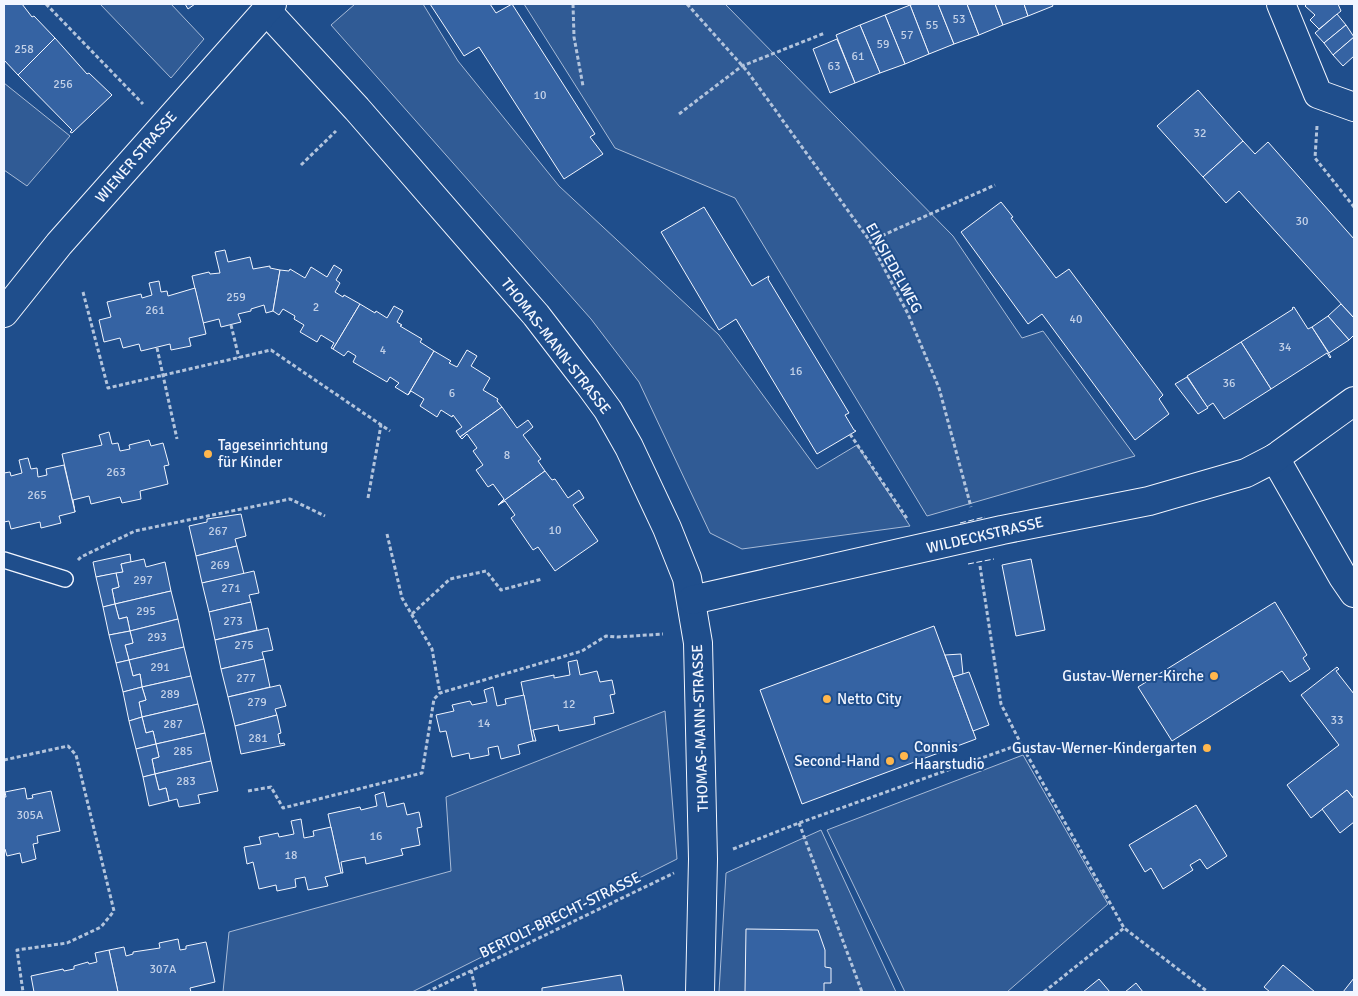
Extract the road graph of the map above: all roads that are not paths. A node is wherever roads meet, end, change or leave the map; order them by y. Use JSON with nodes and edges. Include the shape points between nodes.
{"nodes":[{"id":1,"x":1280,"y":4,"type":"edge"},
{"id":2,"x":269,"y":7,"type":"edge"},
{"id":3,"x":1354,"y":107,"type":"edge"},
{"id":4,"x":4,"y":312,"type":"edge"},
{"id":5,"x":1354,"y":401,"type":"edge"},
{"id":6,"x":1275,"y":458,"type":"junction"},
{"id":7,"x":4,"y":560,"type":"edge"},
{"id":8,"x":65,"y":579,"type":"road end"},
{"id":9,"x":1354,"y":593,"type":"edge"},
{"id":10,"x":692,"y":600,"type":"junction"},
{"id":11,"x":700,"y":992,"type":"edge"}],
"edges":[{"from":1,"to":3,"type":"street","via":[[1318,94]]},
{"from":2,"to":4,"type":"street","name":"WIENER STRASSE"},
{"from":2,"to":10,"type":"street","name":"THOMAS-MANN-STRASSE","via":[[536,315],[608,410],[667,528]]},
{"from":5,"to":6,"type":"street","name":"WILDECKSTRASSE"},
{"from":6,"to":9,"type":"street"},
{"from":6,"to":10,"type":"street","name":"WILDECKSTRASSE","via":[[1246,473],[1149,500]]},
{"from":7,"to":8,"type":"lane"},
{"from":10,"to":11,"type":"street","name":"THOMAS-MANN-STRASSE","via":[[698,643],[703,859]]}]}
